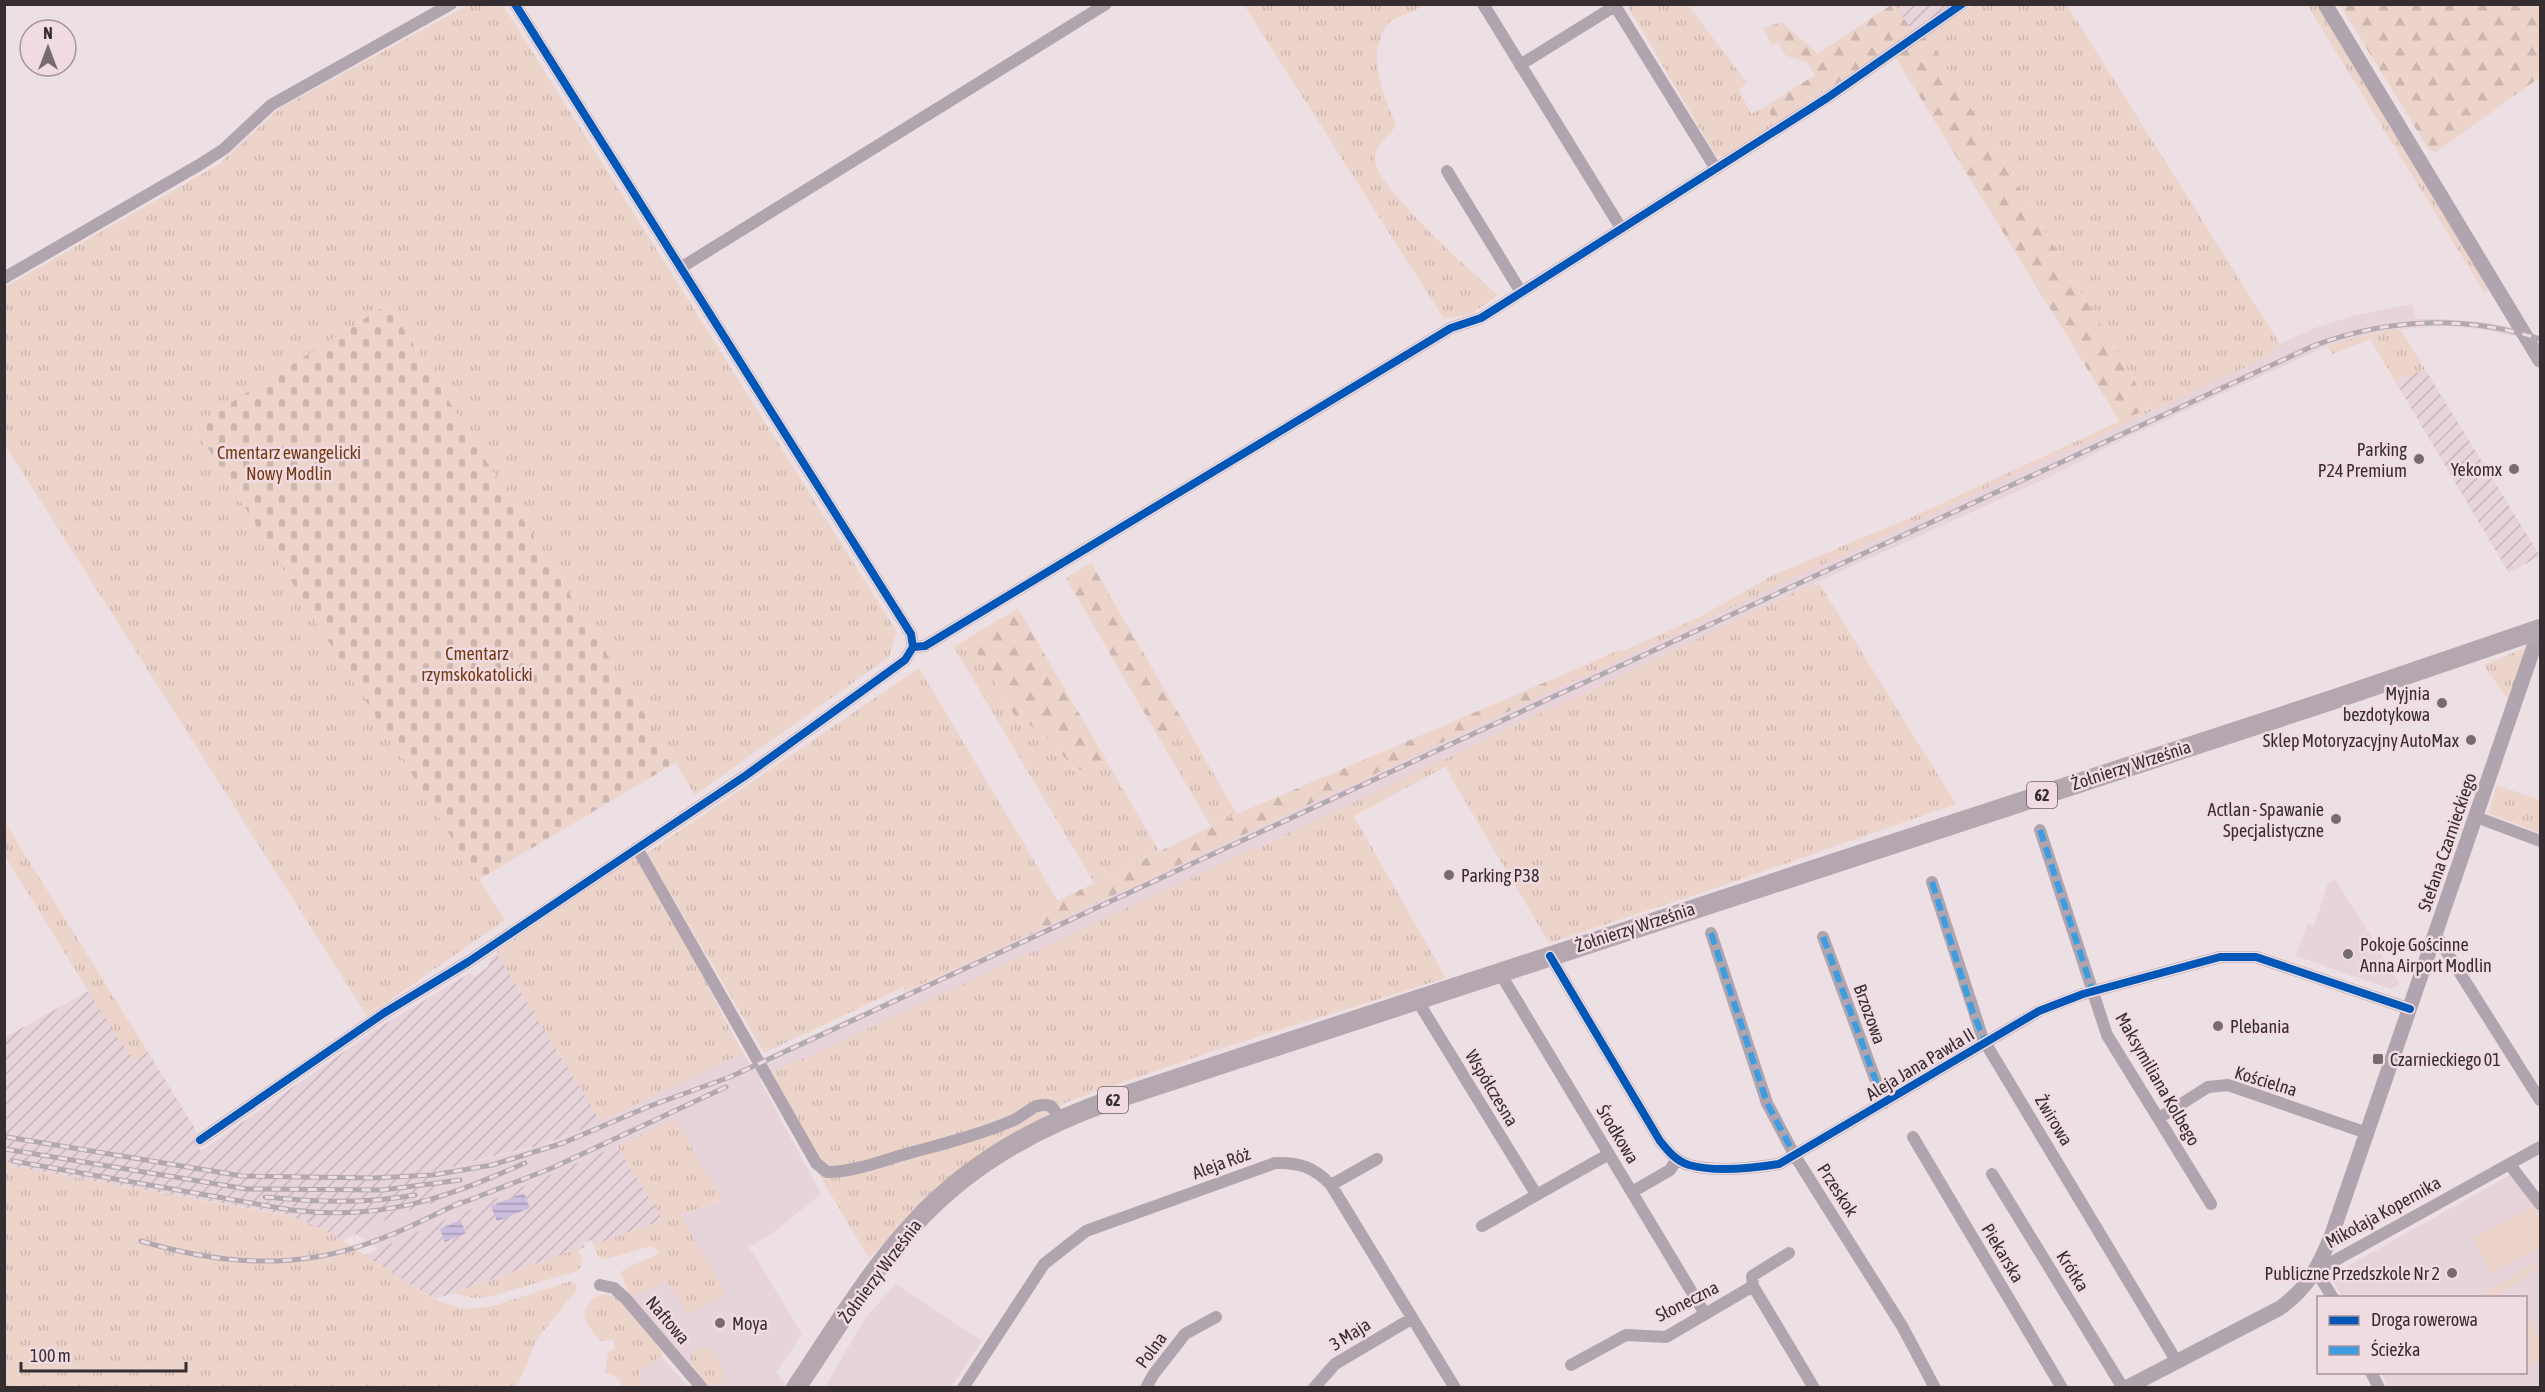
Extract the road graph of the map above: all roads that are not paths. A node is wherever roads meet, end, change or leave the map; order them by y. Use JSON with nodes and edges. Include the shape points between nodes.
{"nodes":[{"id":1,"x":451,"y":4,"type":"edge"},
{"id":2,"x":514,"y":4,"type":"edge"},
{"id":3,"x":1106,"y":4,"type":"edge"},
{"id":4,"x":1484,"y":4,"type":"edge"},
{"id":5,"x":1962,"y":4,"type":"edge"},
{"id":6,"x":2325,"y":4,"type":"edge"},
{"id":7,"x":1614,"y":5,"type":"edge"},
{"id":8,"x":1520,"y":65,"type":"junction"},
{"id":9,"x":1716,"y":169,"type":"junction"},
{"id":10,"x":1448,"y":171,"type":"dead end"},
{"id":11,"x":1621,"y":228,"type":"junction"},
{"id":12,"x":682,"y":267,"type":"junction"},
{"id":13,"x":4,"y":278,"type":"edge"},
{"id":14,"x":1521,"y":292,"type":"junction"},
{"id":15,"x":2541,"y":360,"type":"edge"},
{"id":16,"x":2540,"y":629,"type":"edge"},
{"id":17,"x":913,"y":647,"type":"junction"},
{"id":18,"x":2476,"y":817,"type":"junction"},
{"id":19,"x":2040,"y":830,"type":"dead end"},
{"id":20,"x":2541,"y":841,"type":"edge"},
{"id":21,"x":637,"y":848,"type":"junction"},
{"id":22,"x":1932,"y":882,"type":"dead end"},
{"id":23,"x":1711,"y":933,"type":"dead end"},
{"id":24,"x":2436,"y":935,"type":"junction"},
{"id":25,"x":1822,"y":937,"type":"dead end"},
{"id":26,"x":1550,"y":956,"type":"junction"},
{"id":27,"x":1500,"y":973,"type":"junction"},
{"id":28,"x":2092,"y":992,"type":"junction"},
{"id":29,"x":1417,"y":1000,"type":"junction"},
{"id":30,"x":2410,"y":1009,"type":"junction"},
{"id":31,"x":1986,"y":1043,"type":"junction"},
{"id":32,"x":2541,"y":1100,"type":"edge"},
{"id":33,"x":1884,"y":1103,"type":"junction"},
{"id":34,"x":2159,"y":1118,"type":"junction"},
{"id":35,"x":1061,"y":1119,"type":"junction"},
{"id":36,"x":2367,"y":1133,"type":"junction"},
{"id":37,"x":1913,"y":1137,"type":"dead end"},
{"id":38,"x":201,"y":1140,"type":"dead end"},
{"id":39,"x":2541,"y":1147,"type":"edge"},
{"id":40,"x":1609,"y":1154,"type":"junction"},
{"id":41,"x":1795,"y":1156,"type":"junction"},
{"id":42,"x":1377,"y":1159,"type":"dead end"},
{"id":43,"x":1677,"y":1159,"type":"junction"},
{"id":44,"x":2510,"y":1165,"type":"junction"},
{"id":45,"x":1992,"y":1174,"type":"dead end"},
{"id":46,"x":1331,"y":1185,"type":"junction"},
{"id":47,"x":1632,"y":1192,"type":"junction"},
{"id":48,"x":1536,"y":1194,"type":"junction"},
{"id":49,"x":2211,"y":1204,"type":"dead end"},
{"id":50,"x":2541,"y":1204,"type":"edge"},
{"id":51,"x":1482,"y":1226,"type":"dead end"},
{"id":52,"x":1789,"y":1253,"type":"dead end"},
{"id":53,"x":2316,"y":1271,"type":"junction"},
{"id":54,"x":600,"y":1285,"type":"dead end"},
{"id":55,"x":1753,"y":1286,"type":"junction"},
{"id":56,"x":2332,"y":1296,"type":"edge"},
{"id":57,"x":1705,"y":1314,"type":"junction"},
{"id":58,"x":1216,"y":1317,"type":"dead end"},
{"id":59,"x":1411,"y":1319,"type":"junction"},
{"id":60,"x":2177,"y":1362,"type":"junction"},
{"id":61,"x":1571,"y":1365,"type":"dead end"},
{"id":62,"x":2373,"y":1374,"type":"edge"},
{"id":63,"x":1811,"y":1386,"type":"edge"},
{"id":64,"x":702,"y":1388,"type":"edge"},
{"id":65,"x":796,"y":1388,"type":"edge"},
{"id":66,"x":963,"y":1388,"type":"edge"},
{"id":67,"x":1146,"y":1388,"type":"edge"},
{"id":68,"x":1314,"y":1388,"type":"edge"},
{"id":69,"x":1455,"y":1388,"type":"edge"},
{"id":70,"x":1935,"y":1388,"type":"edge"},
{"id":71,"x":2062,"y":1388,"type":"edge"},
{"id":72,"x":2125,"y":1388,"type":"edge"},
{"id":73,"x":2379,"y":1388,"type":"edge"}],
"edges":[{"from":1,"to":13,"type":"street","via":[[271,105],[224,149]]},
{"from":2,"to":12,"type":"street"},
{"from":3,"to":12,"type":"street"},
{"from":4,"to":8,"type":"street"},
{"from":5,"to":9,"type":"street"},
{"from":6,"to":15,"type":"street"},
{"from":7,"to":8,"type":"street"},
{"from":7,"to":9,"type":"street"},
{"from":8,"to":11,"type":"street"},
{"from":9,"to":11,"type":"street"},
{"from":10,"to":14,"type":"street"},
{"from":11,"to":14,"type":"street"},
{"from":12,"to":17,"type":"street","via":[[911,634]]},
{"from":14,"to":17,"type":"street","via":[[1470,323],[1451,328],[925,646]]},
{"from":16,"to":18,"type":"street","name":"Stefana Czarnieckiego"},
{"from":16,"to":26,"type":"main road","name":"Żołnierzy Września","number":"62"},
{"from":17,"to":21,"type":"street","via":[[905,660],[746,776]]},
{"from":18,"to":20,"type":"street"},
{"from":18,"to":24,"type":"street","name":"Stefana Czarnieckiego"},
{"from":19,"to":28,"type":"street","name":"Maksymiliana Kolbego"},
{"from":21,"to":35,"type":"street","via":[[816,1163],[827,1172],[966,1137],[1016,1119],[1041,1105],[1051,1106]]},
{"from":21,"to":38,"type":"street","via":[[468,962],[384,1013]]},
{"from":22,"to":31,"type":"street","name":"Żwirowa"},
{"from":23,"to":41,"type":"street","name":"Przeskok","via":[[1767,1103]]},
{"from":24,"to":30,"type":"street","name":"Stefana Czarnieckiego"},
{"from":24,"to":32,"type":"street"},
{"from":25,"to":33,"type":"street","name":"Brzozowa"},
{"from":26,"to":27,"type":"main road","name":"Żołnierzy Września","number":"62"},
{"from":26,"to":43,"type":"street","via":[[1660,1141]]},
{"from":27,"to":29,"type":"main road","name":"Żołnierzy Września","number":"62"},
{"from":27,"to":40,"type":"street","name":"Środkowa"},
{"from":28,"to":30,"type":"street","name":"Aleja Jana Pawła II","via":[[2220,957],[2256,957]]},
{"from":28,"to":31,"type":"street","name":"Aleja Jana Pawła II","via":[[2039,1011]]},
{"from":28,"to":34,"type":"street","name":"Maksymiliana Kolbego","via":[[2107,1035]]},
{"from":29,"to":35,"type":"main road","name":"Żołnierzy Września","number":"62"},
{"from":29,"to":48,"type":"street","name":"Współczesna"},
{"from":30,"to":36,"type":"street","name":"Stefana Czarnieckiego"},
{"from":31,"to":33,"type":"street","name":"Aleja Jana Pawła II"},
{"from":31,"to":60,"type":"street","name":"Żwirowa"},
{"from":33,"to":41,"type":"street","name":"Aleja Jana Pawła II"},
{"from":34,"to":36,"type":"street","name":"Kościelna","via":[[2208,1087],[2228,1085]]},
{"from":34,"to":49,"type":"street","name":"Maksymiliana Kolbego"},
{"from":35,"to":65,"type":"main road","name":"Żołnierzy Września","number":"62","via":[[973,1170],[913,1224],[874,1273]]},
{"from":36,"to":53,"type":"street","name":"Stefana Czarnieckiego"},
{"from":37,"to":71,"type":"street","name":"Piekarska"},
{"from":39,"to":44,"type":"street","name":"Mikołaja Kopernika"},
{"from":40,"to":47,"type":"street","name":"Środkowa"},
{"from":40,"to":48,"type":"street"},
{"from":41,"to":43,"type":"street","name":"Aleja Jana Pawła II","via":[[1762,1167],[1706,1167],[1687,1165]]},
{"from":41,"to":70,"type":"street","name":"Przeskok","via":[[1902,1326]]},
{"from":42,"to":46,"type":"street"},
{"from":43,"to":47,"type":"street","via":[[1670,1170]]},
{"from":44,"to":50,"type":"street"},
{"from":44,"to":53,"type":"street","name":"Mikołaja Kopernika"},
{"from":45,"to":72,"type":"street","name":"Krótka"},
{"from":46,"to":59,"type":"street","name":"Aleja Róż"},
{"from":46,"to":66,"type":"street","name":"Aleja Róż","via":[[1307,1166],[1275,1163],[1086,1231],[1044,1264]]},
{"from":47,"to":57,"type":"street","name":"Środkowa"},
{"from":48,"to":51,"type":"street"},
{"from":52,"to":55,"type":"street","via":[[1752,1276]]},
{"from":53,"to":56,"type":"street"},
{"from":53,"to":60,"type":"street","name":"Mikołaja Kopernika","via":[[2295,1297],[2280,1308]]},
{"from":54,"to":64,"type":"street","name":"Naftowa","via":[[614,1288],[626,1299]]},
{"from":55,"to":57,"type":"street","name":"Słoneczna"},
{"from":55,"to":63,"type":"street"},
{"from":57,"to":61,"type":"street","name":"Słoneczna","via":[[1666,1337],[1626,1335]]},
{"from":58,"to":67,"type":"street","name":"Polna","via":[[1185,1334]]},
{"from":59,"to":68,"type":"street","name":"3 Maja","via":[[1335,1364]]},
{"from":59,"to":69,"type":"street","name":"Aleja Róż"},
{"from":60,"to":72,"type":"street","name":"Mikołaja Kopernika"},
{"from":62,"to":73,"type":"street"}]}
